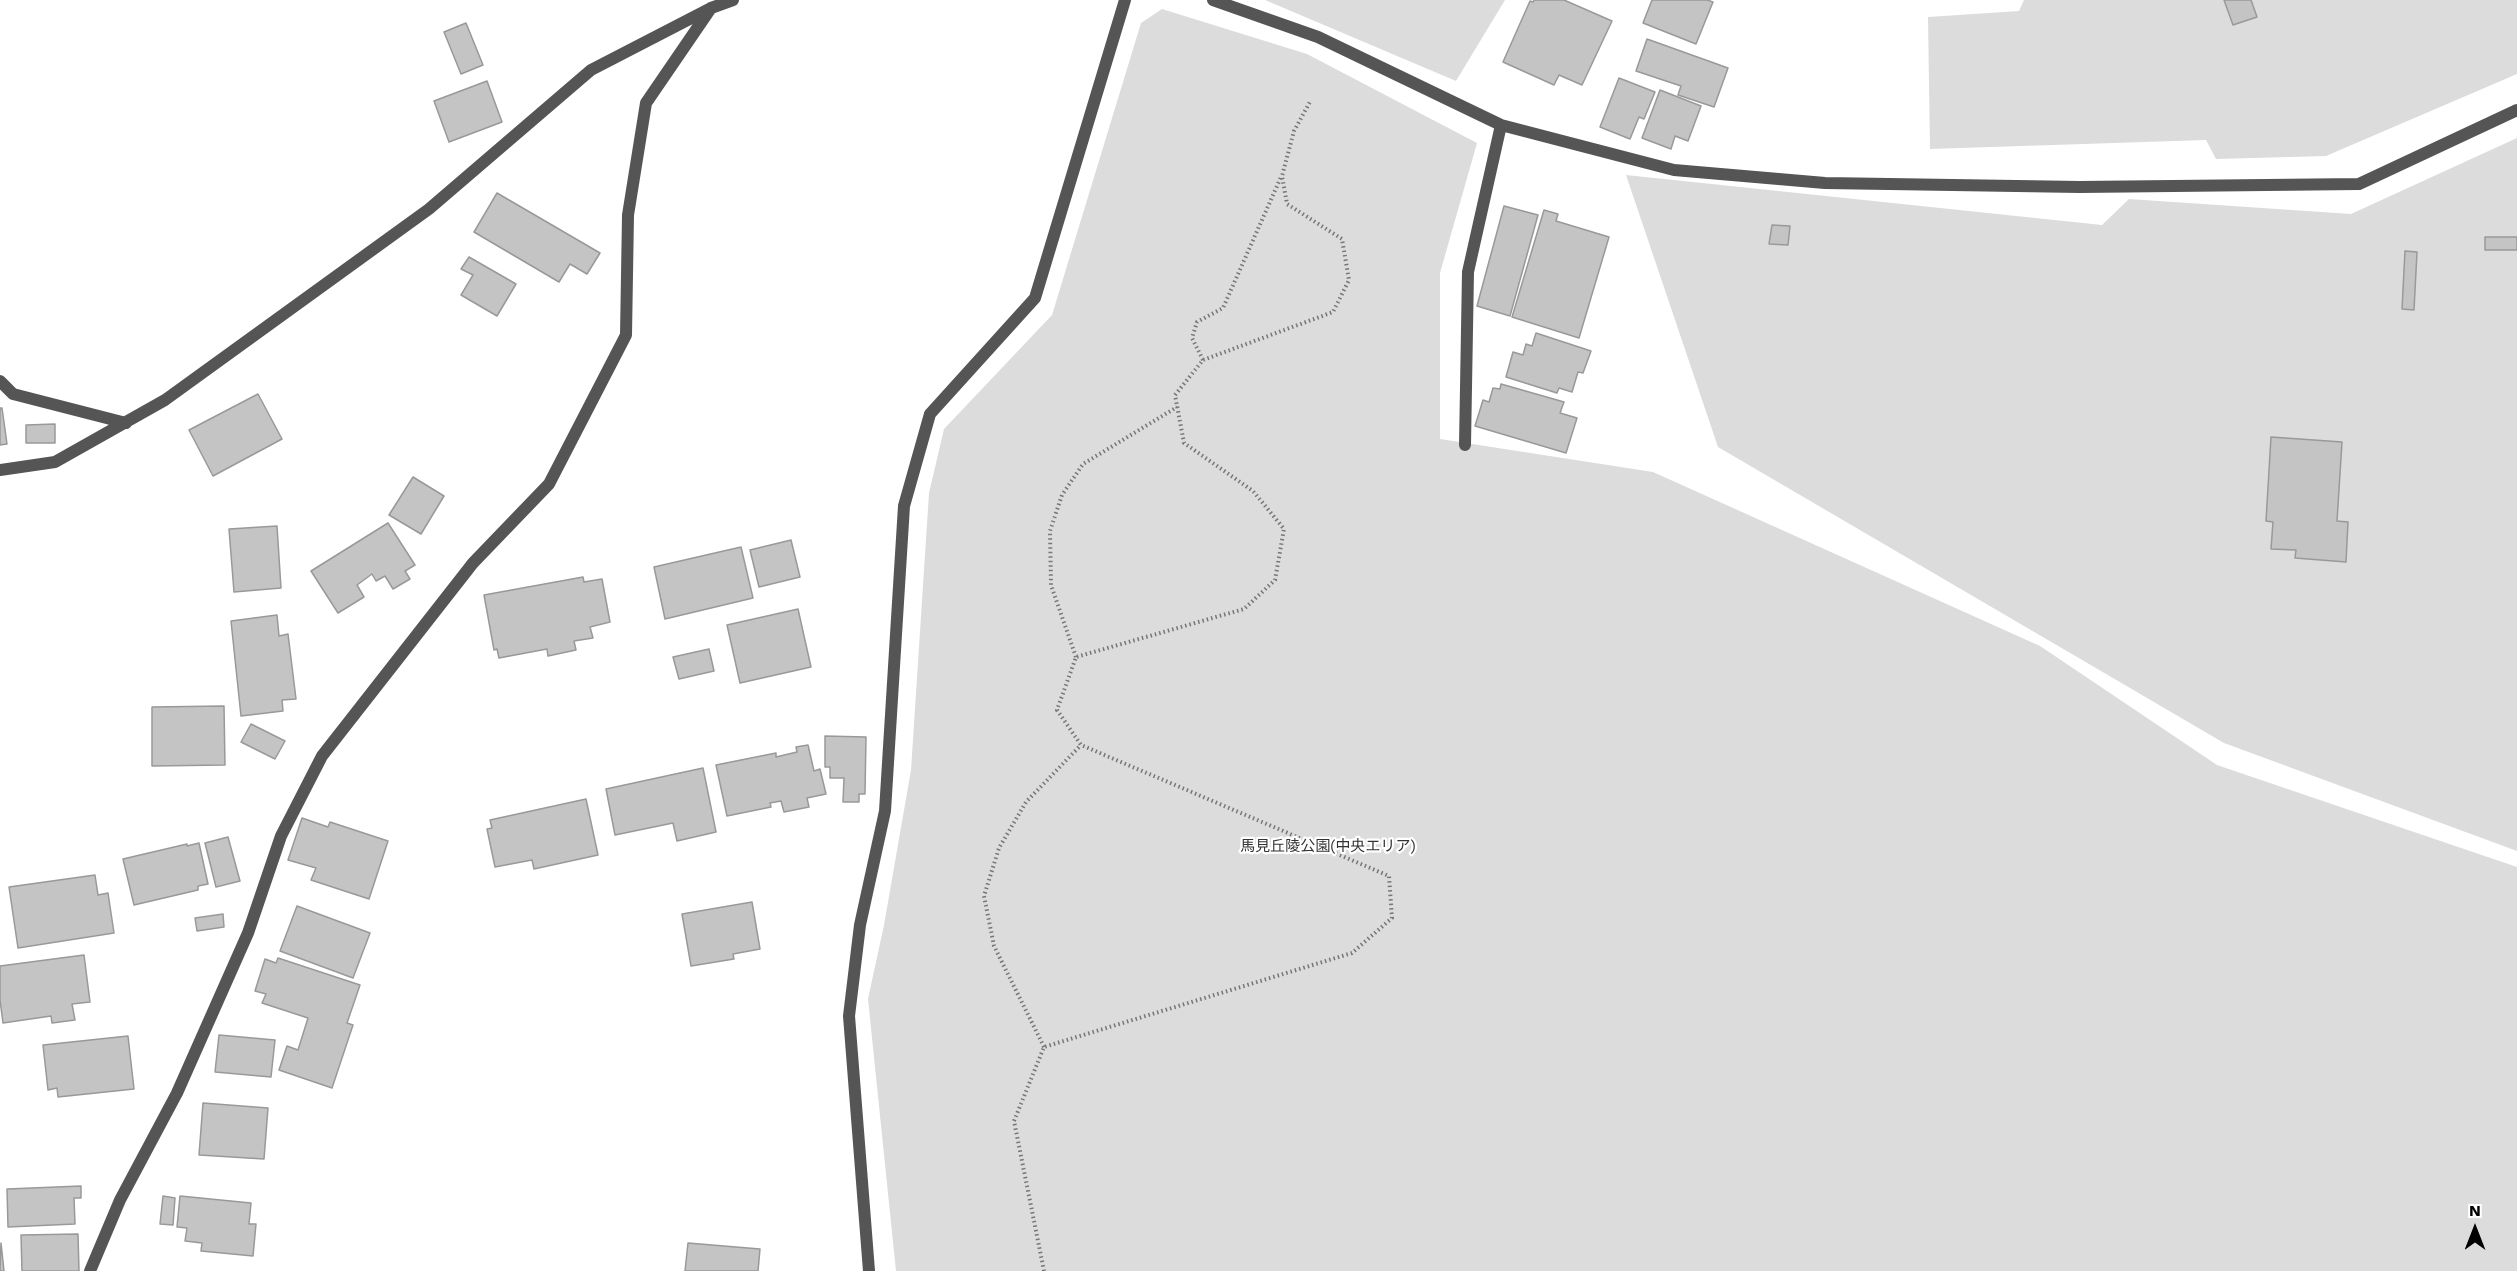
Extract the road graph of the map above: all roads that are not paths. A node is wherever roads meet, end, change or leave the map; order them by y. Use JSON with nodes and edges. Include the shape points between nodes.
{"nodes":[{"id":1,"x":733,"y":0,"type":"edge"},
{"id":2,"x":1125,"y":0,"type":"edge"},
{"id":3,"x":1213,"y":0,"type":"edge"},
{"id":4,"x":711,"y":8,"type":"junction"},
{"id":5,"x":2517,"y":110,"type":"edge"},
{"id":6,"x":1501,"y":125,"type":"junction"},
{"id":7,"x":0,"y":381,"type":"edge"},
{"id":8,"x":126,"y":423,"type":"junction"},
{"id":9,"x":1465,"y":445,"type":"dead end"},
{"id":10,"x":0,"y":470,"type":"edge"},
{"id":11,"x":90,"y":1271,"type":"edge"},
{"id":12,"x":869,"y":1271,"type":"edge"}],
"edges":[{"from":1,"to":4,"type":"street"},
{"from":2,"to":12,"type":"street","via":[[1035,298],[930,414],[904,506],[885,811],[860,925],[849,1016]]},
{"from":3,"to":6,"type":"street","via":[[1318,37]]},
{"from":4,"to":8,"type":"street","via":[[591,70],[429,209],[165,400]]},
{"from":4,"to":11,"type":"street","via":[[646,103],[628,215],[626,335],[549,484],[473,563],[322,756],[281,836],[248,933],[177,1094],[120,1200]]},
{"from":5,"to":6,"type":"street","via":[[2359,184],[2080,187],[1826,183],[1674,170]]},
{"from":6,"to":9,"type":"street","via":[[1468,272]]},
{"from":7,"to":8,"type":"street","via":[[13,394]]},
{"from":8,"to":10,"type":"street","via":[[55,462]]}]}
